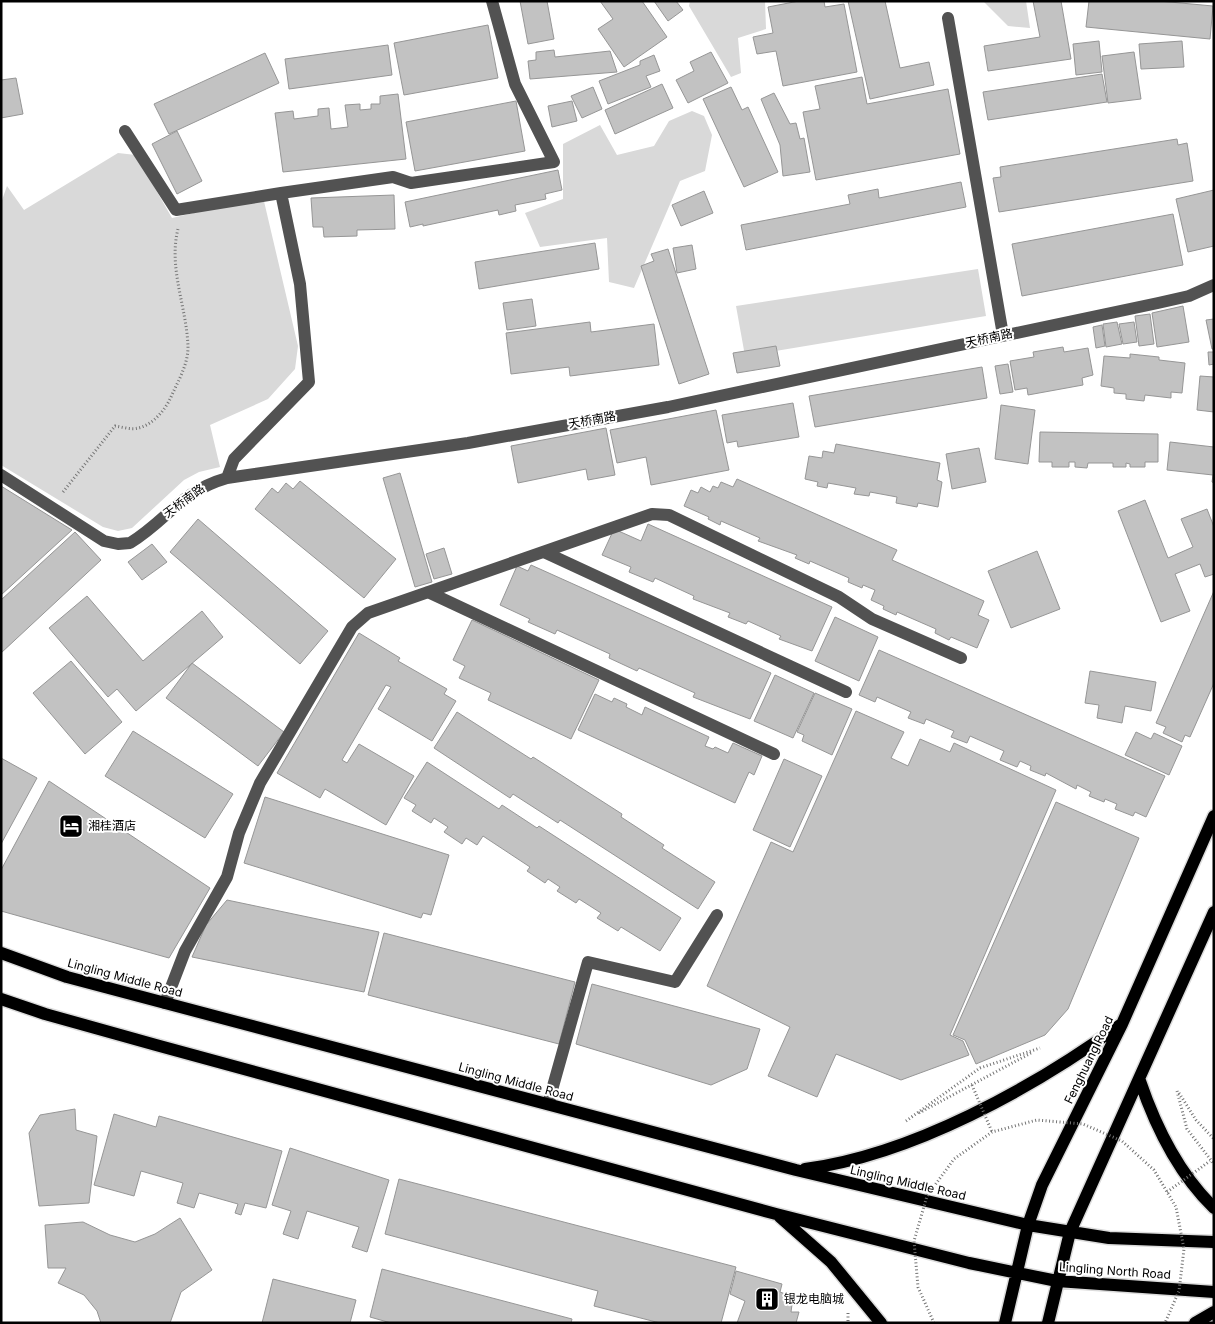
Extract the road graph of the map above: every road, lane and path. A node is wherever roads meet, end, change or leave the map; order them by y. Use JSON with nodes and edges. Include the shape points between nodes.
{"nodes":[{"id":1,"x":492,"y":1,"type":"edge"},
{"id":2,"x":948,"y":18,"type":"dead end"},
{"id":3,"x":125,"y":131,"type":"dead end"},
{"id":4,"x":281,"y":193,"type":"junction"},
{"id":5,"x":184,"y":209,"type":"junction"},
{"id":6,"x":1214,"y":285,"type":"edge"},
{"id":7,"x":1003,"y":335,"type":"junction"},
{"id":8,"x":1,"y":475,"type":"edge"},
{"id":9,"x":228,"y":478,"type":"junction"},
{"id":10,"x":51,"y":507,"type":"junction"},
{"id":11,"x":544,"y":552,"type":"junction"},
{"id":12,"x":428,"y":592,"type":"junction"},
{"id":13,"x":961,"y":658,"type":"dead end"},
{"id":14,"x":846,"y":692,"type":"dead end"},
{"id":15,"x":774,"y":754,"type":"dead end"},
{"id":16,"x":1214,"y":816,"type":"edge"},
{"id":17,"x":717,"y":915,"type":"dead end"},
{"id":18,"x":1212,"y":919,"type":"edge"},
{"id":19,"x":1,"y":953,"type":"edge"},
{"id":20,"x":1,"y":999,"type":"edge"},
{"id":21,"x":165,"y":1003,"type":"junction"},
{"id":22,"x":1122,"y":1024,"type":"junction"},
{"id":23,"x":1140,"y":1081,"type":"junction"},
{"id":24,"x":972,"y":1085,"type":"junction"},
{"id":25,"x":548,"y":1104,"type":"junction"},
{"id":26,"x":906,"y":1119,"type":"junction"},
{"id":27,"x":992,"y":1132,"type":"junction"},
{"id":28,"x":1214,"y":1139,"type":"edge"},
{"id":29,"x":893,"y":1147,"type":"junction"},
{"id":30,"x":1212,"y":1163,"type":"edge"},
{"id":31,"x":796,"y":1170,"type":"junction"},
{"id":32,"x":1167,"y":1192,"type":"junction"},
{"id":33,"x":1214,"y":1208,"type":"edge"},
{"id":34,"x":776,"y":1214,"type":"junction"},
{"id":35,"x":1028,"y":1225,"type":"junction"},
{"id":36,"x":1070,"y":1232,"type":"junction"},
{"id":37,"x":1214,"y":1242,"type":"edge"},
{"id":38,"x":1015,"y":1274,"type":"junction"},
{"id":39,"x":1056,"y":1281,"type":"junction"},
{"id":40,"x":1214,"y":1292,"type":"edge"},
{"id":41,"x":1214,"y":1312,"type":"edge"},
{"id":42,"x":881,"y":1323,"type":"edge"},
{"id":43,"x":934,"y":1323,"type":"edge"},
{"id":44,"x":1005,"y":1323,"type":"edge"},
{"id":45,"x":1048,"y":1323,"type":"edge"},
{"id":46,"x":1165,"y":1323,"type":"edge"},
{"id":47,"x":1195,"y":1323,"type":"edge"}],
"edges":[{"from":1,"to":4,"type":"street","via":[[515,84],[554,162],[411,183],[393,177]]},
{"from":2,"to":7,"type":"street"},
{"from":3,"to":5,"type":"street","via":[[176,210]]},
{"from":4,"to":5,"type":"street"},
{"from":4,"to":9,"type":"street","via":[[300,284],[310,382],[234,459]]},
{"from":5,"to":10,"type":"path","via":[[176,239],[176,263],[188,348],[184,370],[169,401],[155,419],[138,428],[115,426]]},
{"from":6,"to":7,"type":"street","name":"天桥南路","via":[[1189,296]]},
{"from":7,"to":9,"type":"street","name":"天桥南路","via":[[668,406],[468,443]]},
{"from":8,"to":10,"type":"street","name":"天桥南路"},
{"from":9,"to":10,"type":"street","name":"天桥南路","via":[[189,494],[130,543],[104,541]]},
{"from":11,"to":12,"type":"street"},
{"from":11,"to":13,"type":"street","via":[[652,514],[669,515],[839,597],[872,619]]},
{"from":11,"to":14,"type":"street"},
{"from":12,"to":15,"type":"street"},
{"from":12,"to":21,"type":"street","via":[[368,613],[352,627],[260,783],[239,833],[227,876],[185,951]]},
{"from":16,"to":22,"type":"main road","name":"Fenghuang Road"},
{"from":17,"to":25,"type":"street","via":[[675,982],[588,962]]},
{"from":18,"to":23,"type":"main road"},
{"from":19,"to":21,"type":"main road","name":"Lingling Middle Road","via":[[67,977]]},
{"from":20,"to":34,"type":"main road","via":[[156,1045]]},
{"from":21,"to":25,"type":"main road","name":"Lingling Middle Road"},
{"from":22,"to":29,"type":"main road","via":[[1018,1090]]},
{"from":22,"to":35,"type":"main road","name":"Fenghuang Road","via":[[1042,1185]]},
{"from":23,"to":33,"type":"main road","via":[[1150,1110],[1182,1171]]},
{"from":23,"to":36,"type":"main road"},
{"from":24,"to":26,"type":"path"},
{"from":24,"to":26,"type":"path","via":[[1040,1048],[980,1068]]},
{"from":24,"to":27,"type":"path","bridge":true},
{"from":25,"to":31,"type":"main road","name":"Lingling Middle Road"},
{"from":26,"to":29,"type":"path"},
{"from":27,"to":32,"type":"path","bridge":true,"via":[[1037,1120],[1083,1124],[1122,1142],[1154,1170]]},
{"from":27,"to":43,"type":"path","bridge":true,"via":[[954,1158],[927,1196],[914,1241],[918,1287]]},
{"from":28,"to":30,"type":"path","via":[[1196,1120],[1177,1091],[1187,1129]]},
{"from":29,"to":31,"type":"main road","via":[[833,1165]]},
{"from":30,"to":32,"type":"path","bridge":true},
{"from":31,"to":35,"type":"main road","name":"Lingling Middle Road"},
{"from":32,"to":46,"type":"path","bridge":true,"via":[[1176,1207],[1184,1249],[1180,1291]]},
{"from":34,"to":38,"type":"main road"},
{"from":34,"to":42,"type":"main road","via":[[830,1262]]},
{"from":35,"to":36,"type":"main road"},
{"from":35,"to":38,"type":"main road","name":"Fenghuang Road"},
{"from":36,"to":37,"type":"main road","via":[[1109,1238]]},
{"from":36,"to":39,"type":"main road"},
{"from":38,"to":39,"type":"main road","name":"Lingling North Road"},
{"from":38,"to":44,"type":"main road","name":"Fenghuang Road"},
{"from":39,"to":40,"type":"main road","name":"Lingling North Road"},
{"from":39,"to":45,"type":"main road"},
{"from":41,"to":47,"type":"main road"}]}
